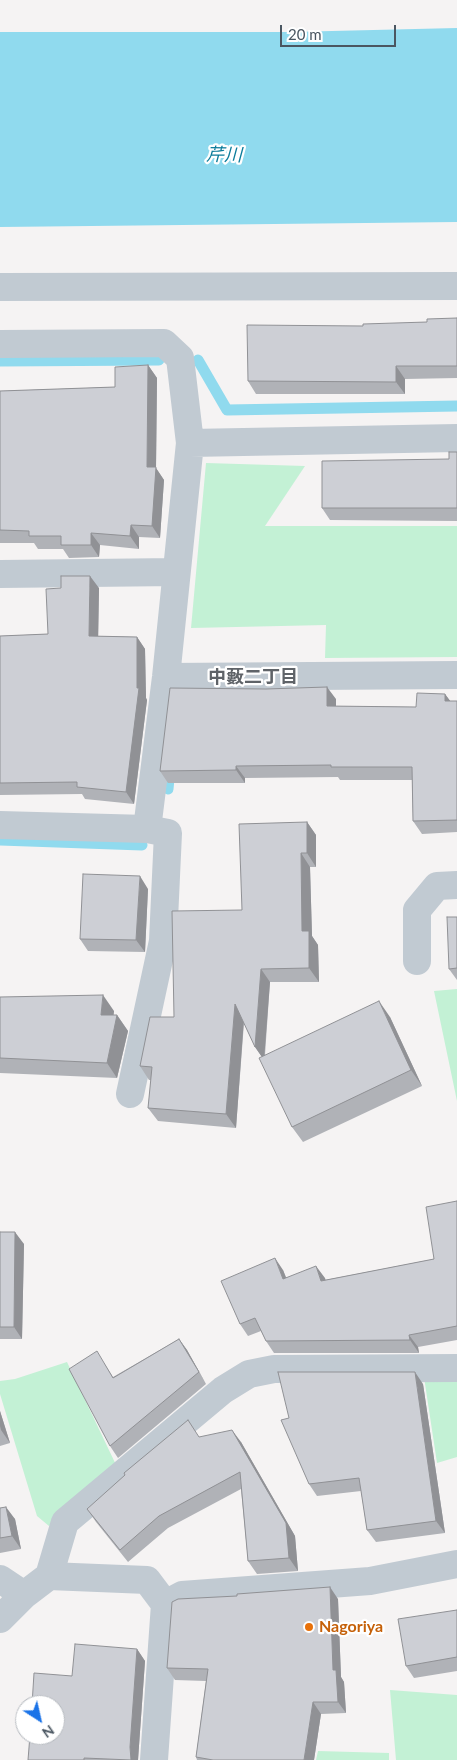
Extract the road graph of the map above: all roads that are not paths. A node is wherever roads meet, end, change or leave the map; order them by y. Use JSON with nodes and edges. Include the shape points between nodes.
{"nodes":[{"id":1,"x":457,"y":286,"type":"edge"},
{"id":2,"x":0,"y":287,"type":"edge"},
{"id":3,"x":0,"y":344,"type":"edge"},
{"id":4,"x":457,"y":438,"type":"edge"},
{"id":5,"x":190,"y":443,"type":"junction"},
{"id":6,"x":176,"y":572,"type":"junction"},
{"id":7,"x":0,"y":574,"type":"edge"},
{"id":8,"x":457,"y":675,"type":"edge"},
{"id":9,"x":166,"y":677,"type":"junction"},
{"id":10,"x":0,"y":825,"type":"edge"},
{"id":11,"x":147,"y":830,"type":"junction"},
{"id":12,"x":457,"y":886,"type":"edge"},
{"id":13,"x":417,"y":961,"type":"dead end"},
{"id":14,"x":130,"y":1094,"type":"dead end"},
{"id":15,"x":457,"y":1368,"type":"edge"},
{"id":16,"x":457,"y":1564,"type":"edge"},
{"id":17,"x":49,"y":1576,"type":"junction"},
{"id":18,"x":0,"y":1579,"type":"edge"},
{"id":19,"x":24,"y":1595,"type":"junction"},
{"id":20,"x":165,"y":1604,"type":"junction"},
{"id":21,"x":0,"y":1619,"type":"edge"},
{"id":22,"x":154,"y":1760,"type":"edge"}],
"edges":[{"from":1,"to":2,"type":"street"},
{"from":3,"to":5,"type":"street","via":[[164,343],[180,358]]},
{"from":4,"to":5,"type":"street"},
{"from":5,"to":6,"type":"street"},
{"from":6,"to":7,"type":"street"},
{"from":6,"to":9,"type":"street"},
{"from":8,"to":9,"type":"street"},
{"from":9,"to":11,"type":"street"},
{"from":10,"to":11,"type":"street"},
{"from":11,"to":14,"type":"street","via":[[168,832],[163,941]]},
{"from":12,"to":13,"type":"street","via":[[437,886],[417,910]]},
{"from":15,"to":17,"type":"street","via":[[274,1369],[249,1374],[223,1390],[65,1522]]},
{"from":16,"to":20,"type":"street","via":[[370,1580],[182,1595]]},
{"from":17,"to":19,"type":"street"},
{"from":17,"to":20,"type":"street","via":[[148,1580]]},
{"from":18,"to":19,"type":"street"},
{"from":19,"to":21,"type":"street"},
{"from":20,"to":22,"type":"street"}]}
